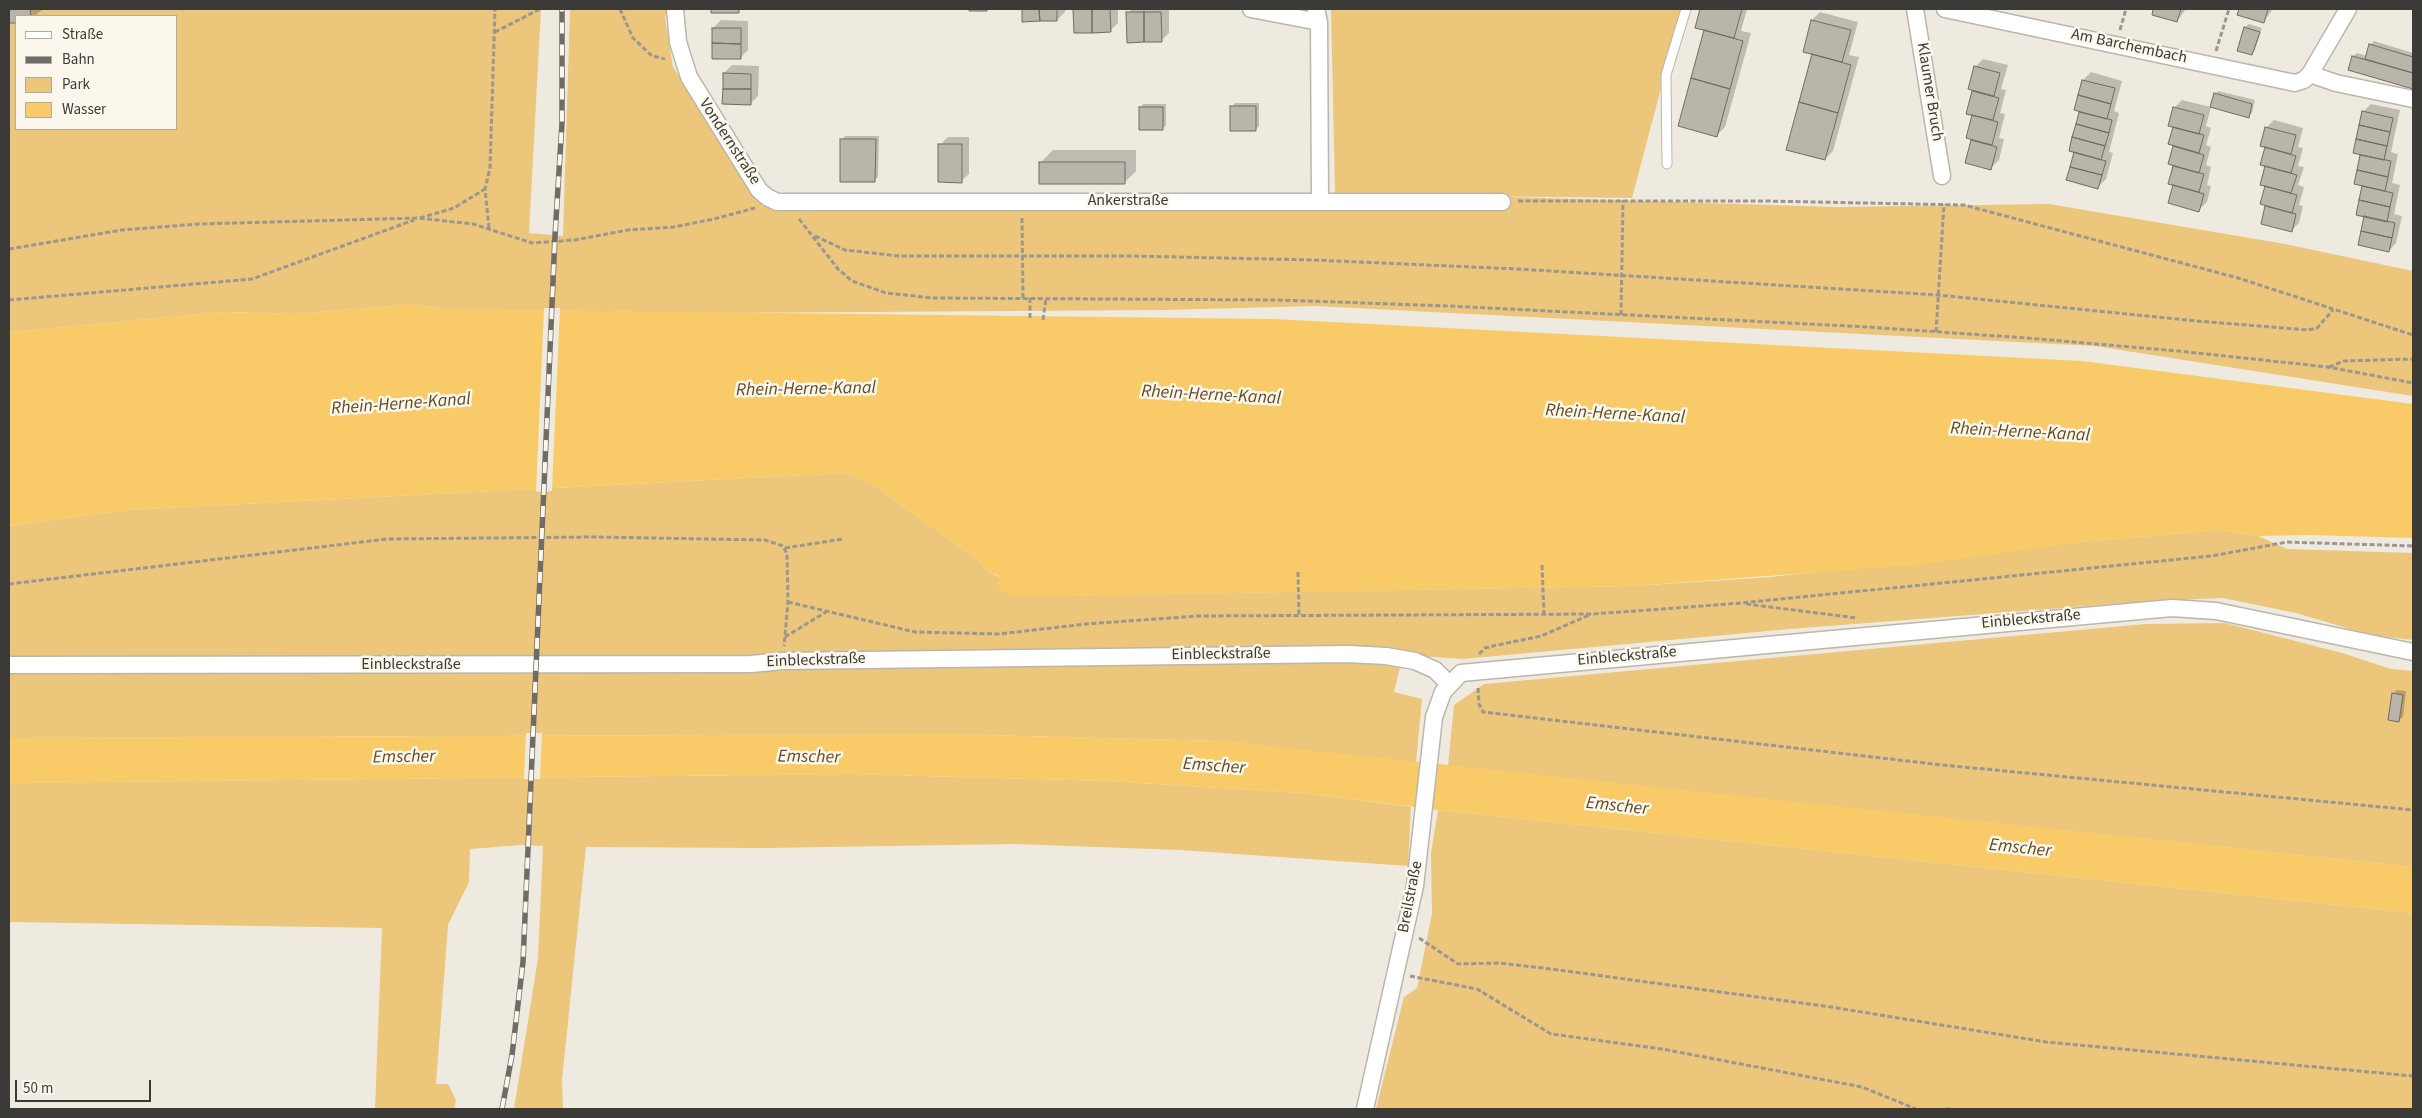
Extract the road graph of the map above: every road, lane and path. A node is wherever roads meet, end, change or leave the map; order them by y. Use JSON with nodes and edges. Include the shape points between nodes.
{"nodes":[{"id":1,"x":495,"y":9,"type":"edge"},
{"id":2,"x":540,"y":9,"type":"edge"},
{"id":3,"x":620,"y":9,"type":"edge"},
{"id":4,"x":676,"y":9,"type":"edge"},
{"id":5,"x":1251,"y":9,"type":"edge"},
{"id":6,"x":1686,"y":9,"type":"edge"},
{"id":7,"x":1915,"y":9,"type":"edge"},
{"id":8,"x":1945,"y":9,"type":"edge"},
{"id":9,"x":2126,"y":9,"type":"edge"},
{"id":10,"x":2229,"y":9,"type":"edge"},
{"id":11,"x":2348,"y":9,"type":"edge"},
{"id":12,"x":1317,"y":16,"type":"edge"},
{"id":13,"x":495,"y":32,"type":"junction"},
{"id":14,"x":2116,"y":44,"type":"junction"},
{"id":15,"x":682,"y":63,"type":"junction"},
{"id":16,"x":2212,"y":65,"type":"junction"},
{"id":17,"x":2310,"y":74,"type":"junction"},
{"id":18,"x":2413,"y":99,"type":"edge"},
{"id":19,"x":1667,"y":164,"type":"dead end"},
{"id":20,"x":1942,"y":176,"type":"dead end"},
{"id":21,"x":485,"y":189,"type":"junction"},
{"id":22,"x":1622,"y":200,"type":"junction"},
{"id":23,"x":1022,"y":201,"type":"junction"},
{"id":24,"x":1320,"y":201,"type":"junction"},
{"id":25,"x":777,"y":202,"type":"junction"},
{"id":26,"x":1502,"y":202,"type":"joint"},
{"id":27,"x":1944,"y":204,"type":"junction"},
{"id":28,"x":418,"y":218,"type":"junction"},
{"id":29,"x":490,"y":228,"type":"junction"},
{"id":30,"x":814,"y":236,"type":"junction"},
{"id":31,"x":9,"y":249,"type":"edge"},
{"id":32,"x":1023,"y":255,"type":"junction"},
{"id":33,"x":1622,"y":274,"type":"junction"},
{"id":34,"x":1938,"y":295,"type":"junction"},
{"id":35,"x":1023,"y":298,"type":"junction"},
{"id":36,"x":1030,"y":298,"type":"junction"},
{"id":37,"x":1046,"y":298,"type":"junction"},
{"id":38,"x":9,"y":300,"type":"edge"},
{"id":39,"x":2333,"y":310,"type":"junction"},
{"id":40,"x":1622,"y":315,"type":"junction"},
{"id":41,"x":1030,"y":320,"type":"dead end"},
{"id":42,"x":1043,"y":320,"type":"dead end"},
{"id":43,"x":1936,"y":332,"type":"junction"},
{"id":44,"x":2413,"y":335,"type":"edge"},
{"id":45,"x":2413,"y":359,"type":"edge"},
{"id":46,"x":2328,"y":367,"type":"junction"},
{"id":47,"x":2413,"y":383,"type":"edge"},
{"id":48,"x":843,"y":539,"type":"dead end"},
{"id":49,"x":2413,"y":546,"type":"edge"},
{"id":50,"x":785,"y":548,"type":"junction"},
{"id":51,"x":1542,"y":565,"type":"dead end"},
{"id":52,"x":1298,"y":572,"type":"dead end"},
{"id":53,"x":9,"y":584,"type":"edge"},
{"id":54,"x":788,"y":602,"type":"junction"},
{"id":55,"x":1741,"y":603,"type":"junction"},
{"id":56,"x":827,"y":612,"type":"junction"},
{"id":57,"x":1544,"y":614,"type":"junction"},
{"id":58,"x":1592,"y":614,"type":"junction"},
{"id":59,"x":1299,"y":615,"type":"junction"},
{"id":60,"x":1872,"y":635,"type":"junction"},
{"id":61,"x":785,"y":637,"type":"junction"},
{"id":62,"x":2413,"y":652,"type":"edge"},
{"id":63,"x":783,"y":660,"type":"junction"},
{"id":64,"x":9,"y":666,"type":"edge"},
{"id":65,"x":1478,"y":670,"type":"junction"},
{"id":66,"x":1449,"y":684,"type":"junction"},
{"id":67,"x":2413,"y":810,"type":"edge"},
{"id":68,"x":1405,"y":928,"type":"junction"},
{"id":69,"x":1394,"y":974,"type":"junction"},
{"id":70,"x":2413,"y":1076,"type":"edge"},
{"id":71,"x":1365,"y":1109,"type":"edge"},
{"id":72,"x":1916,"y":1109,"type":"edge"},
{"id":73,"x":1946,"y":1109,"type":"edge"},
{"id":74,"x":1953,"y":1109,"type":"edge"}],
"edges":[{"from":1,"to":13,"type":"path"},
{"from":2,"to":13,"type":"path"},
{"from":3,"to":15,"type":"path","via":[[633,38],[652,56]]},
{"from":4,"to":15,"type":"street","name":"Vondernstraße"},
{"from":5,"to":12,"type":"street"},
{"from":6,"to":19,"type":"lane","via":[[1666,75]]},
{"from":7,"to":20,"type":"street","name":"Klaumer Bruch"},
{"from":8,"to":14,"type":"street","name":"Am Barchembach"},
{"from":9,"to":14,"type":"path"},
{"from":10,"to":16,"type":"path"},
{"from":11,"to":17,"type":"street"},
{"from":12,"to":24,"type":"street"},
{"from":13,"to":21,"type":"path","via":[[490,168]]},
{"from":14,"to":16,"type":"street","name":"Am Barchembach"},
{"from":15,"to":25,"type":"street","name":"Vondernstraße","via":[[696,91],[759,190]]},
{"from":16,"to":17,"type":"street","name":"Am Barchembach","via":[[2295,83]]},
{"from":17,"to":18,"type":"street","via":[[2336,83]]},
{"from":21,"to":28,"type":"path","via":[[454,208]]},
{"from":21,"to":29,"type":"path"},
{"from":22,"to":26,"type":"path"},
{"from":22,"to":27,"type":"path"},
{"from":22,"to":33,"type":"path"},
{"from":23,"to":24,"type":"street","name":"Ankerstraße"},
{"from":23,"to":25,"type":"street","name":"Ankerstraße"},
{"from":23,"to":32,"type":"path"},
{"from":24,"to":26,"type":"street","name":"Ankerstraße"},
{"from":25,"to":29,"type":"path","via":[[714,220],[575,240],[532,243]]},
{"from":25,"to":30,"type":"path","via":[[796,214]]},
{"from":27,"to":34,"type":"path"},
{"from":27,"to":39,"type":"path","via":[[1964,205],[2238,278]]},
{"from":28,"to":29,"type":"path"},
{"from":28,"to":31,"type":"path","via":[[199,224],[122,230]]},
{"from":28,"to":38,"type":"path","via":[[252,279]]},
{"from":30,"to":32,"type":"path","via":[[846,250],[867,253]]},
{"from":30,"to":35,"type":"path","via":[[838,269],[866,288],[933,298]]},
{"from":32,"to":33,"type":"path","via":[[1314,260]]},
{"from":32,"to":35,"type":"path"},
{"from":33,"to":34,"type":"path"},
{"from":33,"to":40,"type":"path"},
{"from":34,"to":39,"type":"path","via":[[2308,330],[2317,328]]},
{"from":34,"to":43,"type":"path"},
{"from":35,"to":36,"type":"path"},
{"from":36,"to":37,"type":"path"},
{"from":36,"to":41,"type":"path"},
{"from":37,"to":40,"type":"path","via":[[1278,300]]},
{"from":37,"to":42,"type":"path"},
{"from":39,"to":44,"type":"path"},
{"from":40,"to":43,"type":"path"},
{"from":43,"to":46,"type":"path"},
{"from":45,"to":46,"type":"path","via":[[2344,360]]},
{"from":46,"to":47,"type":"path"},
{"from":48,"to":50,"type":"path"},
{"from":49,"to":55,"type":"path","via":[[2287,542],[2212,556]]},
{"from":50,"to":53,"type":"path","via":[[765,540],[595,537],[387,539]]},
{"from":50,"to":54,"type":"path"},
{"from":51,"to":57,"type":"path"},
{"from":52,"to":59,"type":"path"},
{"from":54,"to":56,"type":"path"},
{"from":54,"to":61,"type":"path"},
{"from":55,"to":58,"type":"path"},
{"from":55,"to":60,"type":"path","via":[[1867,620]]},
{"from":56,"to":59,"type":"path","via":[[915,632],[962,635],[1198,616]]},
{"from":56,"to":61,"type":"path"},
{"from":57,"to":58,"type":"path"},
{"from":57,"to":59,"type":"path"},
{"from":58,"to":65,"type":"path","via":[[1541,636],[1485,648],[1479,653]]},
{"from":60,"to":62,"type":"street","name":"Einbleckstraße","via":[[2194,608]]},
{"from":60,"to":65,"type":"street","name":"Einbleckstraße"},
{"from":61,"to":63,"type":"path"},
{"from":63,"to":64,"type":"street","name":"Einbleckstraße","via":[[741,664]]},
{"from":63,"to":66,"type":"street","name":"Einbleckstraße","via":[[1367,654],[1426,665]]},
{"from":65,"to":66,"type":"street","name":"Einbleckstraße","via":[[1461,674]]},
{"from":65,"to":67,"type":"path","via":[[1479,704],[1483,712],[1932,764]]},
{"from":66,"to":68,"type":"street","name":"Breilstraße","via":[[1438,703],[1414,886]]},
{"from":68,"to":69,"type":"street","name":"Breilstraße"},
{"from":68,"to":70,"type":"path","via":[[1458,964],[1499,963],[1561,971],[2046,1042]]},
{"from":69,"to":71,"type":"street","name":"Breilstraße"},
{"from":69,"to":72,"type":"path","via":[[1477,989],[1550,1034],[1662,1049],[1862,1087]]},
{"from":73,"to":74,"type":"path"}]}
